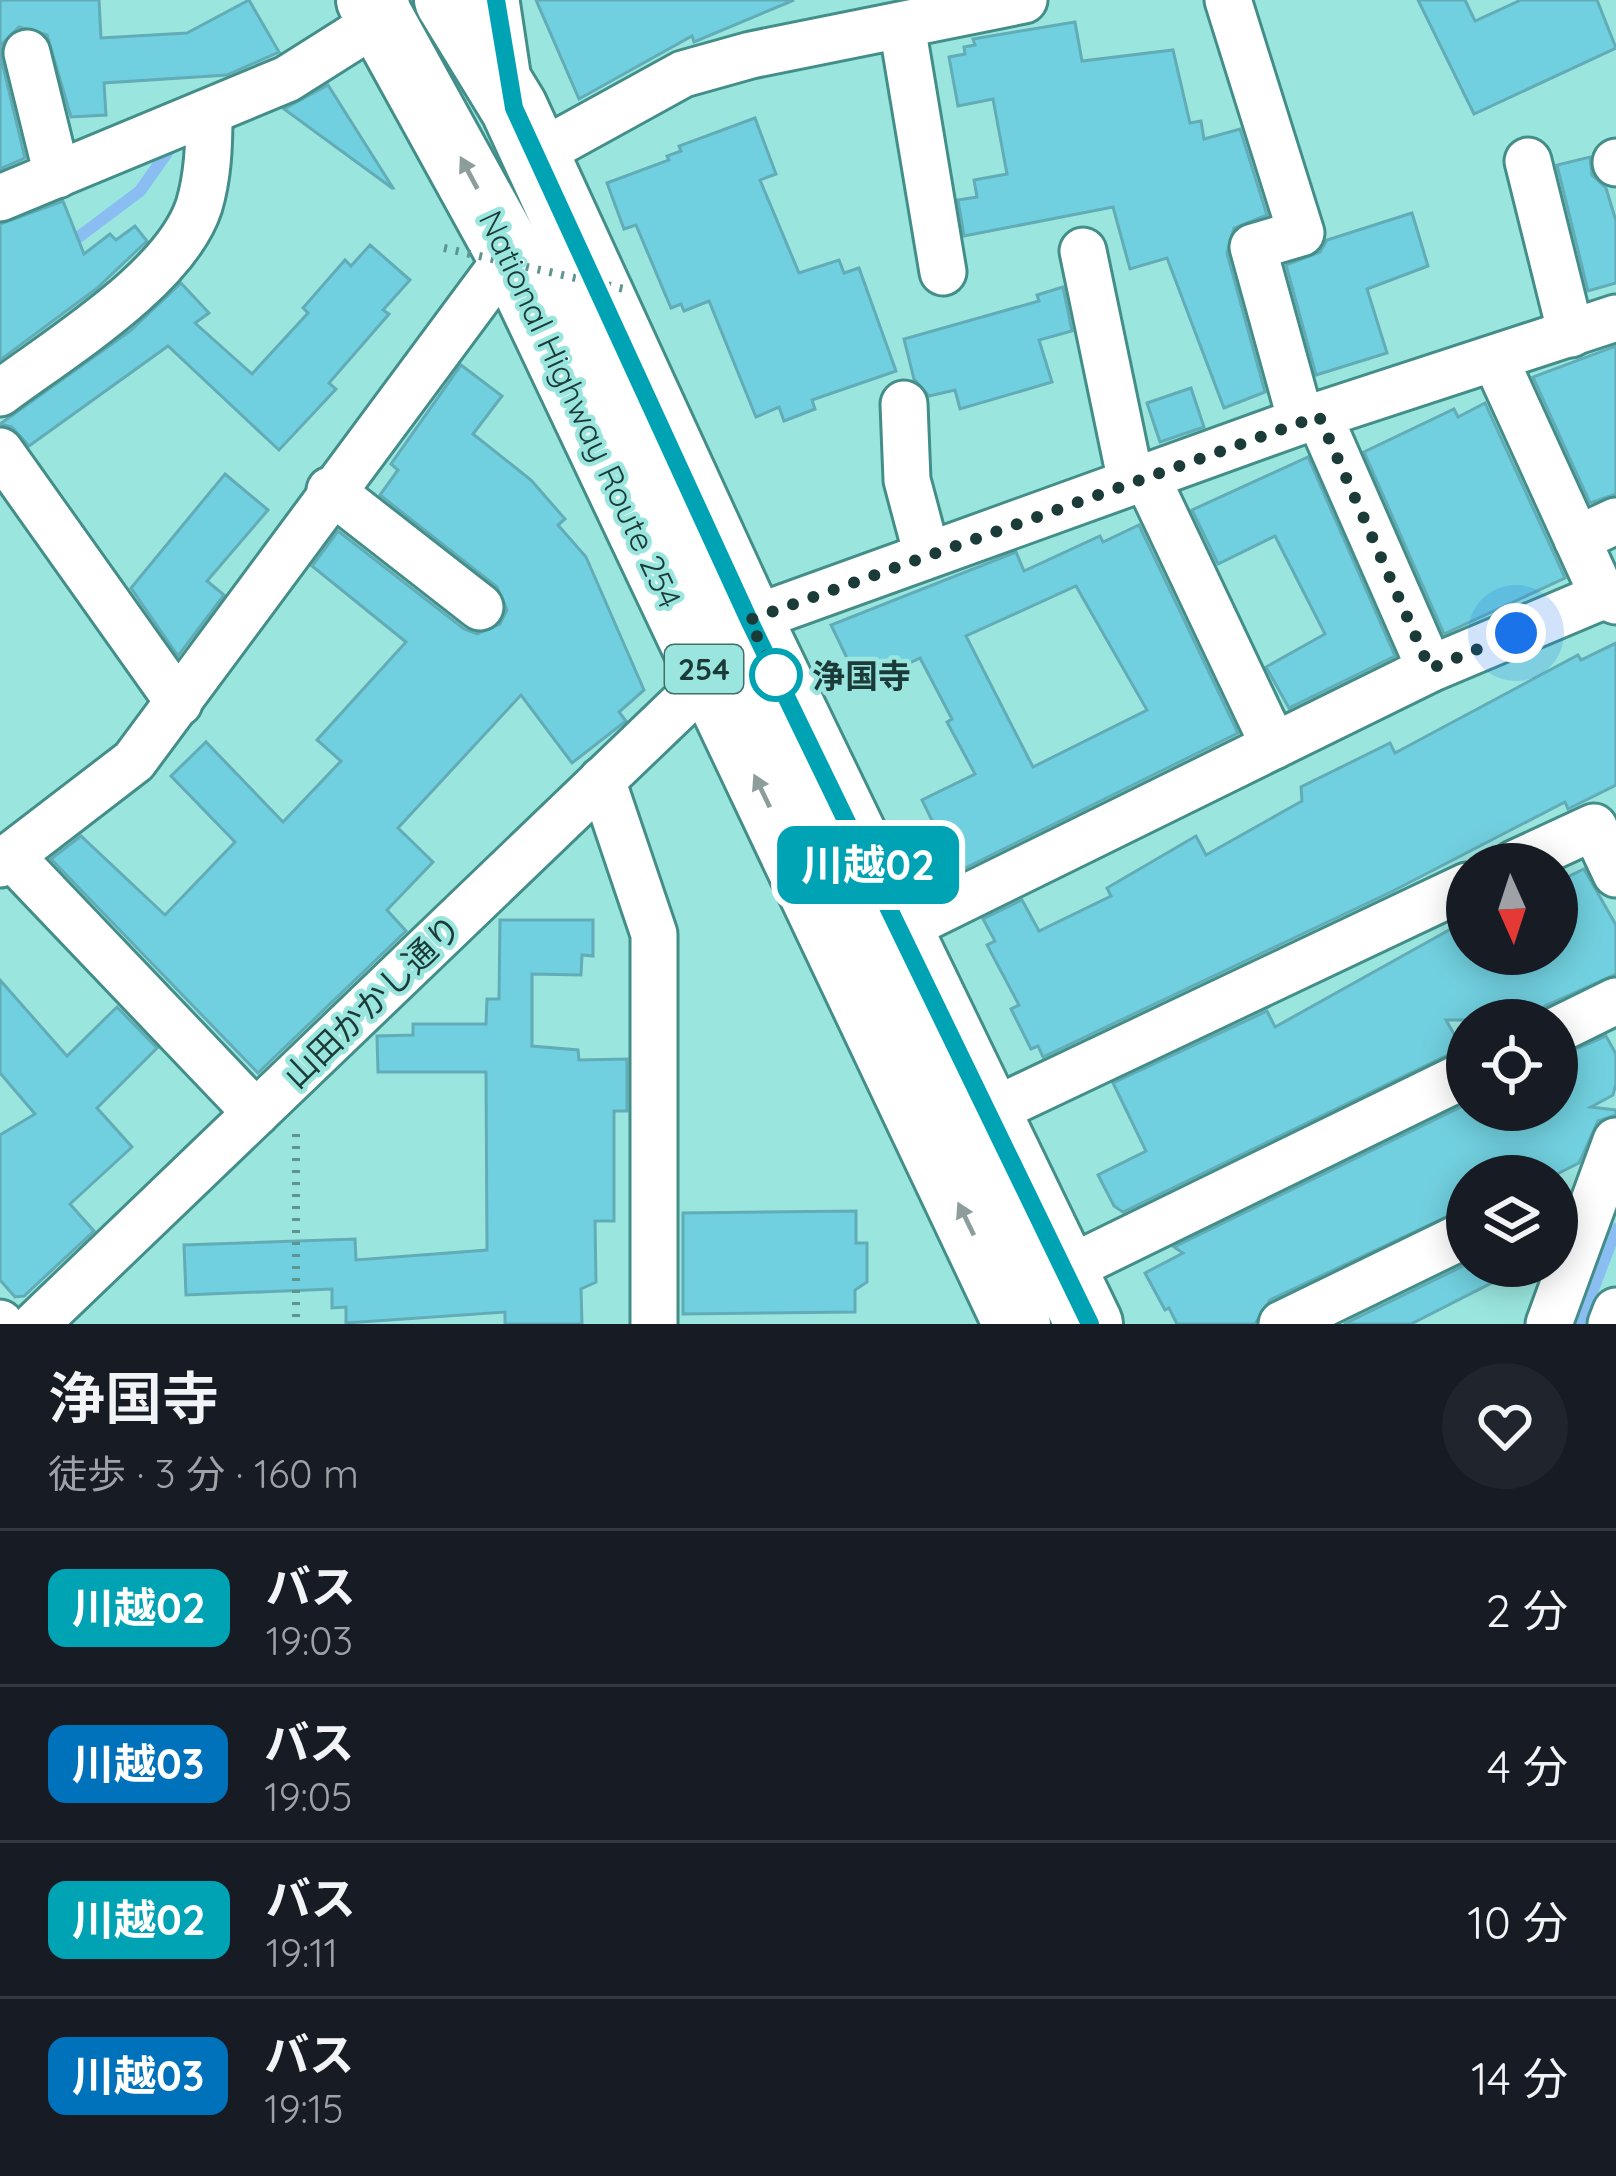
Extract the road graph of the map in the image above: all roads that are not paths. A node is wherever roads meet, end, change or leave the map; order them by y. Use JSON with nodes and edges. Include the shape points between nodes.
{"nodes":[{"id":1,"x":448,"y":0,"type":"edge"},
{"id":2,"x":496,"y":0,"type":"edge"},
{"id":3,"x":1024,"y":0,"type":"edge"},
{"id":4,"x":1228,"y":0,"type":"edge"},
{"id":5,"x":379,"y":6,"type":"edge"},
{"id":6,"x":902,"y":26,"type":"junction"},
{"id":7,"x":27,"y":53,"type":"dead end"},
{"id":8,"x":209,"y":114,"type":"junction"},
{"id":9,"x":525,"y":131,"type":"junction"},
{"id":10,"x":1528,"y":160,"type":"dead end"},
{"id":11,"x":57,"y":175,"type":"junction"},
{"id":12,"x":0,"y":198,"type":"edge"},
{"id":13,"x":1083,"y":251,"type":"dead end"},
{"id":14,"x":510,"y":254,"type":"junction"},
{"id":15,"x":944,"y":272,"type":"dead end"},
{"id":16,"x":1616,"y":318,"type":"edge"},
{"id":17,"x":1571,"y":334,"type":"junction"},
{"id":18,"x":1495,"y":359,"type":"junction"},
{"id":19,"x":0,"y":393,"type":"edge"},
{"id":20,"x":904,"y":404,"type":"dead end"},
{"id":21,"x":1310,"y":419,"type":"junction"},
{"id":22,"x":0,"y":452,"type":"edge"},
{"id":23,"x":1139,"y":479,"type":"junction"},
{"id":24,"x":331,"y":490,"type":"junction"},
{"id":25,"x":1596,"y":530,"type":"edge"},
{"id":26,"x":927,"y":555,"type":"junction"},
{"id":27,"x":1609,"y":598,"type":"edge"},
{"id":28,"x":481,"y":607,"type":"dead end"},
{"id":29,"x":749,"y":620,"type":"junction"},
{"id":30,"x":1430,"y":669,"type":"junction"},
{"id":31,"x":709,"y":679,"type":"junction"},
{"id":32,"x":179,"y":704,"type":"junction"},
{"id":33,"x":1274,"y":746,"type":"junction"},
{"id":34,"x":602,"y":780,"type":"junction"},
{"id":35,"x":1605,"y":821,"type":"edge"},
{"id":36,"x":1558,"y":843,"type":"edge"},
{"id":37,"x":6,"y":860,"type":"edge"},
{"id":38,"x":1616,"y":874,"type":"edge"},
{"id":39,"x":1446,"y":896,"type":"edge"},
{"id":40,"x":900,"y":930,"type":"junction"},
{"id":41,"x":1616,"y":1001,"type":"edge"},
{"id":42,"x":1578,"y":1020,"type":"edge"},
{"id":43,"x":1446,"y":1085,"type":"edge"},
{"id":44,"x":256,"y":1113,"type":"junction"},
{"id":45,"x":986,"y":1114,"type":"junction"},
{"id":46,"x":1611,"y":1154,"type":"edge"},
{"id":47,"x":1578,"y":1176,"type":"edge"},
{"id":48,"x":1446,"y":1244,"type":"edge"},
{"id":49,"x":1077,"y":1297,"type":"edge"},
{"id":50,"x":1616,"y":1311,"type":"edge"},
{"id":51,"x":36,"y":1324,"type":"edge"},
{"id":52,"x":654,"y":1324,"type":"edge"},
{"id":53,"x":1017,"y":1324,"type":"edge"},
{"id":54,"x":1282,"y":1324,"type":"edge"},
{"id":55,"x":1549,"y":1324,"type":"edge"},
{"id":56,"x":1611,"y":1324,"type":"edge"}],
"edges":[{"from":1,"to":9,"type":"highway","number":"254"},
{"from":2,"to":9,"type":"street"},
{"from":3,"to":6,"type":"street"},
{"from":4,"to":21,"type":"street","via":[[1301,233],[1253,247]]},
{"from":5,"to":8,"type":"street","via":[[337,52]]},
{"from":14,"to":5,"type":"highway","name":"National Highway Route 254","number":"254","one_way":true},
{"from":6,"to":9,"type":"street","via":[[683,74]]},
{"from":6,"to":15,"type":"street"},
{"from":7,"to":11,"type":"street"},
{"from":8,"to":11,"type":"street"},
{"from":8,"to":19,"type":"street","via":[[198,209],[164,263]]},
{"from":9,"to":29,"type":"highway","name":"National Highway Route 254","number":"254"},
{"from":10,"to":17,"type":"street"},
{"from":11,"to":12,"type":"street"},
{"from":13,"to":23,"type":"street"},
{"from":14,"to":24,"type":"street"},
{"from":14,"to":31,"type":"highway","name":"National Highway Route 254","number":"254"},
{"from":16,"to":17,"type":"street"},
{"from":17,"to":18,"type":"street"},
{"from":18,"to":21,"type":"street"},
{"from":18,"to":25,"type":"street"},
{"from":20,"to":26,"type":"street","via":[[907,480]]},
{"from":21,"to":23,"type":"street"},
{"from":21,"to":30,"type":"street"},
{"from":22,"to":32,"type":"street"},
{"from":23,"to":26,"type":"street"},
{"from":23,"to":33,"type":"street"},
{"from":24,"to":28,"type":"street"},
{"from":24,"to":32,"type":"street"},
{"from":25,"to":27,"type":"street"},
{"from":26,"to":29,"type":"street"},
{"from":27,"to":30,"type":"street"},
{"from":29,"to":40,"type":"highway","name":"National Highway Route 254","number":"254"},
{"from":30,"to":33,"type":"street"},
{"from":31,"to":34,"type":"street","name":"山田かかし通り"},
{"from":53,"to":31,"type":"highway","name":"National Highway Route 254","number":"254","one_way":true},
{"from":32,"to":37,"type":"street","via":[[95,820]]},
{"from":33,"to":40,"type":"street"},
{"from":34,"to":44,"type":"street","name":"山田かかし通り"},
{"from":34,"to":52,"type":"street","via":[[654,934]]},
{"from":35,"to":36,"type":"street"},
{"from":35,"to":38,"type":"street"},
{"from":37,"to":44,"type":"street"},
{"from":39,"to":45,"type":"street"},
{"from":40,"to":45,"type":"highway","name":"National Highway Route 254","number":"254"},
{"from":41,"to":42,"type":"street"},
{"from":43,"to":49,"type":"street"},
{"from":44,"to":51,"type":"street","name":"山田かかし通り"},
{"from":45,"to":49,"type":"highway","name":"National Highway Route 254","number":"254"},
{"from":46,"to":47,"type":"street"},
{"from":46,"to":55,"type":"street"},
{"from":48,"to":54,"type":"street"},
{"from":50,"to":56,"type":"street"}]}
